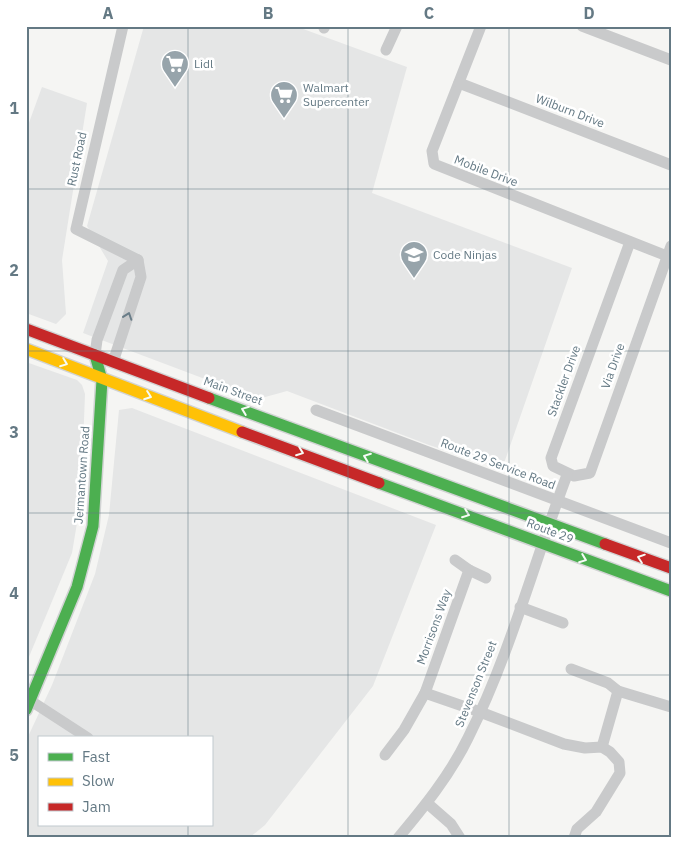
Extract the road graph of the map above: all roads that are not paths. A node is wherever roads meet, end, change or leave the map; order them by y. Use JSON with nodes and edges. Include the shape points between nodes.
{"nodes":[{"id":1,"x":123,"y":26,"type":"edge"},
{"id":2,"x":397,"y":26,"type":"edge"},
{"id":3,"x":481,"y":26,"type":"edge"},
{"id":4,"x":582,"y":26,"type":"edge"},
{"id":5,"x":386,"y":50,"type":"dead end"},
{"id":6,"x":671,"y":60,"type":"edge"},
{"id":7,"x":459,"y":83,"type":"junction"},
{"id":8,"x":671,"y":165,"type":"edge"},
{"id":9,"x":630,"y":242,"type":"junction"},
{"id":10,"x":669,"y":251,"type":"edge"},
{"id":11,"x":138,"y":260,"type":"junction"},
{"id":12,"x":26,"y":329,"type":"edge"},
{"id":13,"x":26,"y":349,"type":"edge"},
{"id":14,"x":95,"y":355,"type":"junction"},
{"id":15,"x":113,"y":362,"type":"junction"},
{"id":16,"x":102,"y":380,"type":"junction"},
{"id":17,"x":316,"y":410,"type":"dead end"},
{"id":18,"x":566,"y":475,"type":"junction"},
{"id":19,"x":431,"y":481,"type":"joint"},
{"id":20,"x":557,"y":500,"type":"junction"},
{"id":21,"x":550,"y":524,"type":"junction"},
{"id":22,"x":671,"y":543,"type":"edge"},
{"id":23,"x":544,"y":544,"type":"junction"},
{"id":24,"x":455,"y":560,"type":"dead end"},
{"id":25,"x":671,"y":568,"type":"edge"},
{"id":26,"x":469,"y":570,"type":"junction"},
{"id":27,"x":486,"y":578,"type":"dead end"},
{"id":28,"x":671,"y":591,"type":"edge"},
{"id":29,"x":520,"y":607,"type":"junction"},
{"id":30,"x":563,"y":623,"type":"dead end"},
{"id":31,"x":571,"y":668,"type":"dead end"},
{"id":32,"x":618,"y":691,"type":"junction"},
{"id":33,"x":424,"y":693,"type":"junction"},
{"id":34,"x":29,"y":705,"type":"edge"},
{"id":35,"x":671,"y":708,"type":"edge"},
{"id":36,"x":480,"y":712,"type":"junction"},
{"id":37,"x":84,"y":736,"type":"edge"},
{"id":38,"x":602,"y":747,"type":"junction"},
{"id":39,"x":385,"y":756,"type":"dead end"},
{"id":40,"x":427,"y":804,"type":"junction"},
{"id":41,"x":398,"y":838,"type":"edge"},
{"id":42,"x":460,"y":838,"type":"edge"},
{"id":43,"x":574,"y":838,"type":"edge"}],
"edges":[{"from":1,"to":11,"type":"street","name":"Rust Road","via":[[76,229]]},
{"from":2,"to":5,"type":"street"},
{"from":3,"to":7,"type":"street","name":"Mobile Drive"},
{"from":4,"to":6,"type":"street"},
{"from":7,"to":8,"type":"street","name":"Wilburn Drive"},
{"from":7,"to":9,"type":"street","name":"Mobile Drive","via":[[432,151],[434,164]]},
{"from":9,"to":10,"type":"street","name":"Mobile Drive"},
{"from":9,"to":18,"type":"street","name":"Stackler Drive","via":[[551,458],[553,466]]},
{"from":10,"to":18,"type":"street","name":"Via Drive","via":[[590,473],[586,476]]},
{"from":11,"to":14,"type":"street","via":[[122,270],[97,340]]},
{"from":15,"to":11,"type":"street","one_way":true,"via":[[141,277]]},
{"from":12,"to":14,"type":"main road","name":"Main Street"},
{"from":13,"to":16,"type":"main road","one_way":true},
{"from":14,"to":15,"type":"main road","name":"Main Street"},
{"from":14,"to":16,"type":"main road","name":"Jermantown Road"},
{"from":15,"to":16,"type":"main road","name":"Jermantown Road"},
{"from":19,"to":15,"type":"main road","name":"Main Street","one_way":true},
{"from":16,"to":23,"type":"main road","name":"Route 29","one_way":true},
{"from":16,"to":34,"type":"main road","name":"Jermantown Road","via":[[96,497],[88,548],[77,587]]},
{"from":17,"to":20,"type":"street","name":"Route 29 Service Road"},
{"from":18,"to":20,"type":"street"},
{"from":19,"to":21,"type":"main road","name":"Route 29"},
{"from":20,"to":21,"type":"street"},
{"from":20,"to":22,"type":"street","name":"Route 29 Service Road"},
{"from":21,"to":23,"type":"street","name":"Stevenson Street"},
{"from":25,"to":21,"type":"main road","name":"Route 29","one_way":true},
{"from":23,"to":28,"type":"main road","name":"Route 29","one_way":true},
{"from":23,"to":29,"type":"street","name":"Stevenson Street"},
{"from":24,"to":26,"type":"street"},
{"from":26,"to":27,"type":"street"},
{"from":26,"to":33,"type":"street","name":"Morrisons Way"},
{"from":29,"to":30,"type":"street"},
{"from":29,"to":36,"type":"street","name":"Stevenson Street"},
{"from":31,"to":32,"type":"street","via":[[608,683]]},
{"from":32,"to":35,"type":"street"},
{"from":32,"to":38,"type":"street"},
{"from":33,"to":36,"type":"street"},
{"from":33,"to":39,"type":"street","name":"Morrisons Way"},
{"from":34,"to":37,"type":"street"},
{"from":36,"to":38,"type":"street","via":[[564,744]]},
{"from":36,"to":40,"type":"street","name":"Stevenson Street","via":[[460,754]]},
{"from":38,"to":43,"type":"street","via":[[619,762],[620,773],[596,812],[577,829]]},
{"from":40,"to":41,"type":"street","name":"Stevenson Street"},
{"from":40,"to":42,"type":"street","via":[[451,824]]}]}
